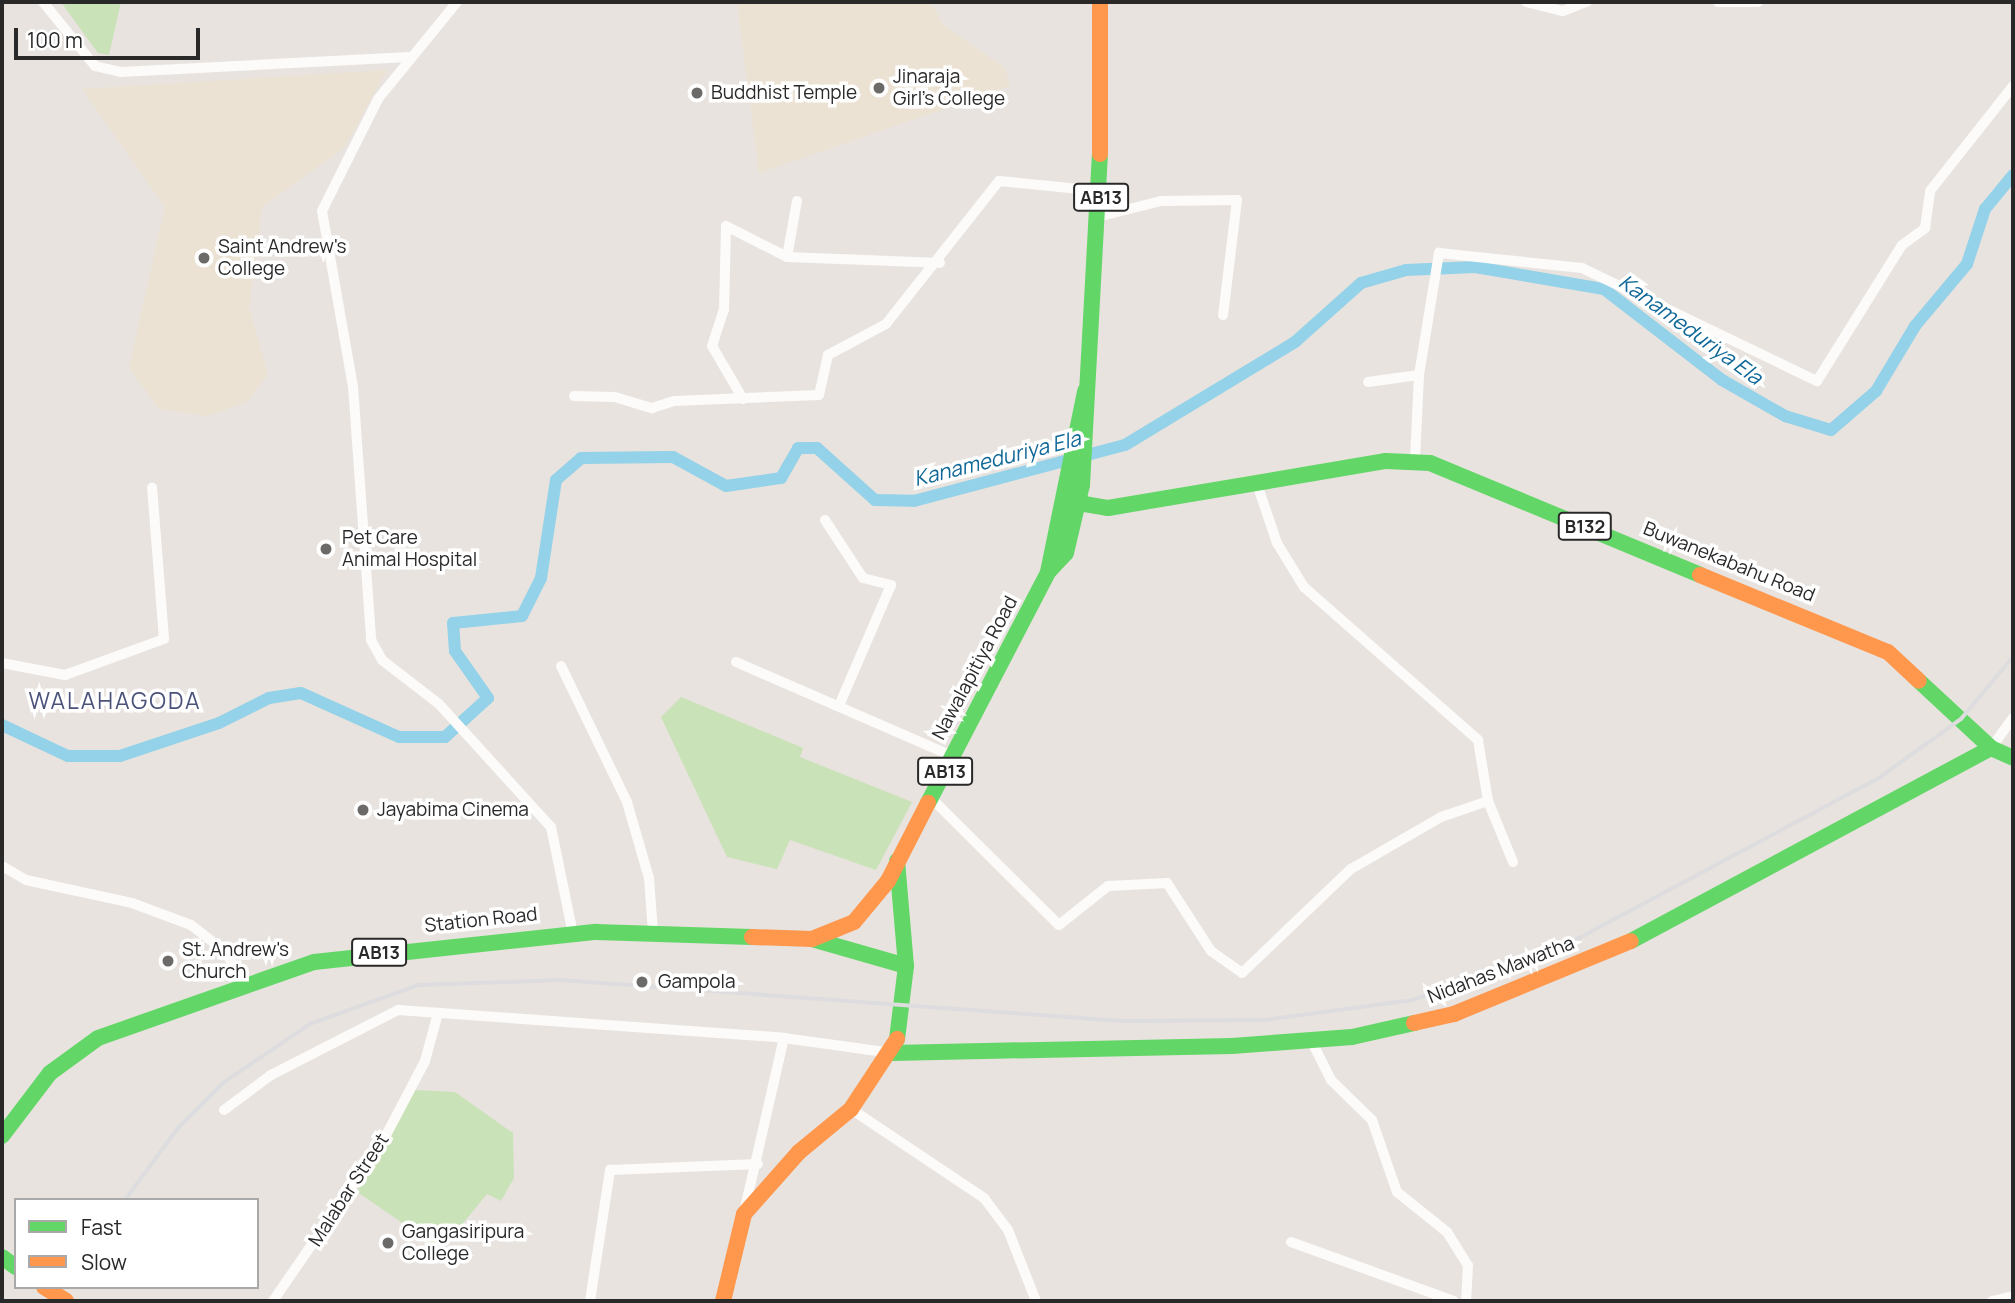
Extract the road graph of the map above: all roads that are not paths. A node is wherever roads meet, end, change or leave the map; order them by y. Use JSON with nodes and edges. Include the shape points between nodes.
{"nodes":[{"id":1,"x":43,"y":2,"type":"edge"},
{"id":2,"x":457,"y":2,"type":"edge"},
{"id":3,"x":1100,"y":2,"type":"edge"},
{"id":4,"x":1526,"y":2,"type":"edge"},
{"id":5,"x":1587,"y":2,"type":"edge"},
{"id":6,"x":1718,"y":2,"type":"edge"},
{"id":7,"x":1758,"y":2,"type":"edge"},
{"id":8,"x":409,"y":57,"type":"junction"},
{"id":9,"x":2013,"y":86,"type":"edge"},
{"id":10,"x":1101,"y":191,"type":"junction"},
{"id":11,"x":797,"y":201,"type":"dead end"},
{"id":12,"x":1101,"y":216,"type":"junction"},
{"id":13,"x":787,"y":257,"type":"junction"},
{"id":14,"x":940,"y":263,"type":"junction"},
{"id":15,"x":1223,"y":315,"type":"dead end"},
{"id":16,"x":1419,"y":375,"type":"junction"},
{"id":17,"x":1368,"y":382,"type":"dead end"},
{"id":18,"x":574,"y":396,"type":"dead end"},
{"id":19,"x":743,"y":399,"type":"junction"},
{"id":20,"x":1415,"y":459,"type":"junction"},
{"id":21,"x":152,"y":487,"type":"dead end"},
{"id":22,"x":1258,"y":487,"type":"junction"},
{"id":23,"x":1072,"y":509,"type":"junction"},
{"id":24,"x":825,"y":520,"type":"dead end"},
{"id":25,"x":736,"y":662,"type":"dead end"},
{"id":26,"x":2,"y":663,"type":"edge"},
{"id":27,"x":561,"y":666,"type":"dead end"},
{"id":28,"x":839,"y":706,"type":"junction"},
{"id":29,"x":2013,"y":718,"type":"edge"},
{"id":30,"x":1991,"y":748,"type":"junction"},
{"id":31,"x":952,"y":756,"type":"junction"},
{"id":32,"x":2013,"y":758,"type":"edge"},
{"id":33,"x":931,"y":798,"type":"junction"},
{"id":34,"x":1488,"y":801,"type":"junction"},
{"id":35,"x":897,"y":861,"type":"junction"},
{"id":36,"x":1513,"y":862,"type":"dead end"},
{"id":37,"x":2,"y":866,"type":"edge"},
{"id":38,"x":573,"y":933,"type":"junction"},
{"id":39,"x":653,"y":933,"type":"junction"},
{"id":40,"x":812,"y":939,"type":"junction"},
{"id":41,"x":906,"y":966,"type":"junction"},
{"id":42,"x":243,"y":984,"type":"junction"},
{"id":43,"x":438,"y":1013,"type":"junction"},
{"id":44,"x":784,"y":1038,"type":"junction"},
{"id":45,"x":1311,"y":1040,"type":"junction"},
{"id":46,"x":892,"y":1053,"type":"junction"},
{"id":47,"x":851,"y":1109,"type":"junction"},
{"id":48,"x":224,"y":1110,"type":"dead end"},
{"id":49,"x":2,"y":1135,"type":"edge"},
{"id":50,"x":758,"y":1164,"type":"junction"},
{"id":51,"x":744,"y":1213,"type":"junction"},
{"id":52,"x":1291,"y":1242,"type":"dead end"},
{"id":53,"x":47,"y":1289,"type":"edge"},
{"id":54,"x":2013,"y":1296,"type":"edge"},
{"id":55,"x":66,"y":1301,"type":"edge"},
{"id":56,"x":273,"y":1301,"type":"edge"},
{"id":57,"x":590,"y":1301,"type":"edge"},
{"id":58,"x":723,"y":1301,"type":"edge"},
{"id":59,"x":1036,"y":1301,"type":"edge"},
{"id":60,"x":1454,"y":1301,"type":"edge"},
{"id":61,"x":1466,"y":1301,"type":"edge"},
{"id":62,"x":1992,"y":1301,"type":"edge"}],
"edges":[{"from":1,"to":8,"type":"street","via":[[94,66],[121,72]]},
{"from":2,"to":8,"type":"street"},
{"from":3,"to":10,"type":"main road","number":"AB13"},
{"from":4,"to":5,"type":"street","via":[[1563,11]]},
{"from":6,"to":7,"type":"street"},
{"from":8,"to":38,"type":"street","via":[[378,99],[328,191],[323,233],[353,386],[371,640],[382,660],[444,709],[551,827]]},
{"from":9,"to":16,"type":"street","via":[[1930,191],[1925,229],[1902,245],[1817,382],[1582,268],[1439,253]]},
{"from":10,"to":12,"type":"main road","number":"AB13"},
{"from":10,"to":14,"type":"street","via":[[999,181]]},
{"from":11,"to":13,"type":"street"},
{"from":12,"to":15,"type":"street","via":[[1161,201],[1237,200]]},
{"from":12,"to":23,"type":"main road","name":"Nawalapitiya Road","number":"AB13"},
{"from":13,"to":14,"type":"street"},
{"from":13,"to":19,"type":"street","via":[[726,226],[724,310],[712,346]]},
{"from":14,"to":19,"type":"street","via":[[886,324],[828,355],[819,395]]},
{"from":16,"to":17,"type":"street"},
{"from":16,"to":20,"type":"street"},
{"from":18,"to":19,"type":"street","via":[[615,397],[652,408]]},
{"from":20,"to":22,"type":"main road"},
{"from":20,"to":30,"type":"main road","name":"Buwanekabahu Road","number":"B132","via":[[1888,652]]},
{"from":21,"to":26,"type":"street","via":[[164,639],[65,674]]},
{"from":22,"to":23,"type":"main road"},
{"from":22,"to":34,"type":"street","via":[[1277,543],[1304,587],[1478,740]]},
{"from":23,"to":31,"type":"main road","name":"Nawalapitiya Road","number":"AB13","via":[[1066,553],[1048,572]]},
{"from":24,"to":28,"type":"street","via":[[863,578],[891,585]]},
{"from":25,"to":28,"type":"street"},
{"from":27,"to":39,"type":"street","via":[[627,802],[649,878]]},
{"from":28,"to":31,"type":"street"},
{"from":29,"to":30,"type":"street"},
{"from":30,"to":32,"type":"main road","name":"Buwanekabahu Road","number":"B132"},
{"from":30,"to":45,"type":"main road","name":"Nidahas Mawatha","via":[[1617,948],[1454,1014]]},
{"from":31,"to":33,"type":"main road","name":"Nawalapitiya Road","number":"AB13"},
{"from":33,"to":34,"type":"street","via":[[1059,925],[1108,886],[1167,883],[1210,951],[1242,973],[1351,869],[1441,817]]},
{"from":33,"to":35,"type":"main road","name":"Nawalapitiya Road","number":"AB13"},
{"from":34,"to":36,"type":"street"},
{"from":35,"to":40,"type":"main road","name":"Nawalapitiya Road","number":"AB13","via":[[863,915]]},
{"from":35,"to":41,"type":"main road"},
{"from":37,"to":42,"type":"street","via":[[26,880],[132,903],[191,925],[226,952]]},
{"from":38,"to":39,"type":"main road","name":"Station Road","number":"AB13"},
{"from":38,"to":42,"type":"main road","name":"Station Road","number":"AB13","via":[[329,958]]},
{"from":39,"to":40,"type":"main road","name":"Station Road","number":"AB13"},
{"from":40,"to":41,"type":"main road"},
{"from":41,"to":46,"type":"main road","via":[[903,1025]]},
{"from":42,"to":49,"type":"main road","name":"Station Road","number":"AB13","via":[[85,1046],[38,1085]]},
{"from":43,"to":44,"type":"street"},
{"from":43,"to":48,"type":"street","via":[[398,1010],[376,1018],[271,1075]]},
{"from":43,"to":56,"type":"street","name":"Malabar Street","via":[[418,1076],[383,1141]]},
{"from":44,"to":46,"type":"street"},
{"from":44,"to":50,"type":"street"},
{"from":45,"to":46,"type":"main road","name":"Nidahas Mawatha"},
{"from":45,"to":61,"type":"street","via":[[1331,1080],[1372,1120],[1397,1192],[1447,1232],[1468,1265]]},
{"from":46,"to":47,"type":"main road"},
{"from":47,"to":51,"type":"main road","via":[[799,1152]]},
{"from":47,"to":59,"type":"street","via":[[984,1198],[1008,1230]]},
{"from":50,"to":51,"type":"street"},
{"from":50,"to":57,"type":"street","via":[[610,1170]]},
{"from":51,"to":58,"type":"main road"},
{"from":52,"to":60,"type":"street"},
{"from":53,"to":55,"type":"main road"},
{"from":54,"to":62,"type":"street"}]}
